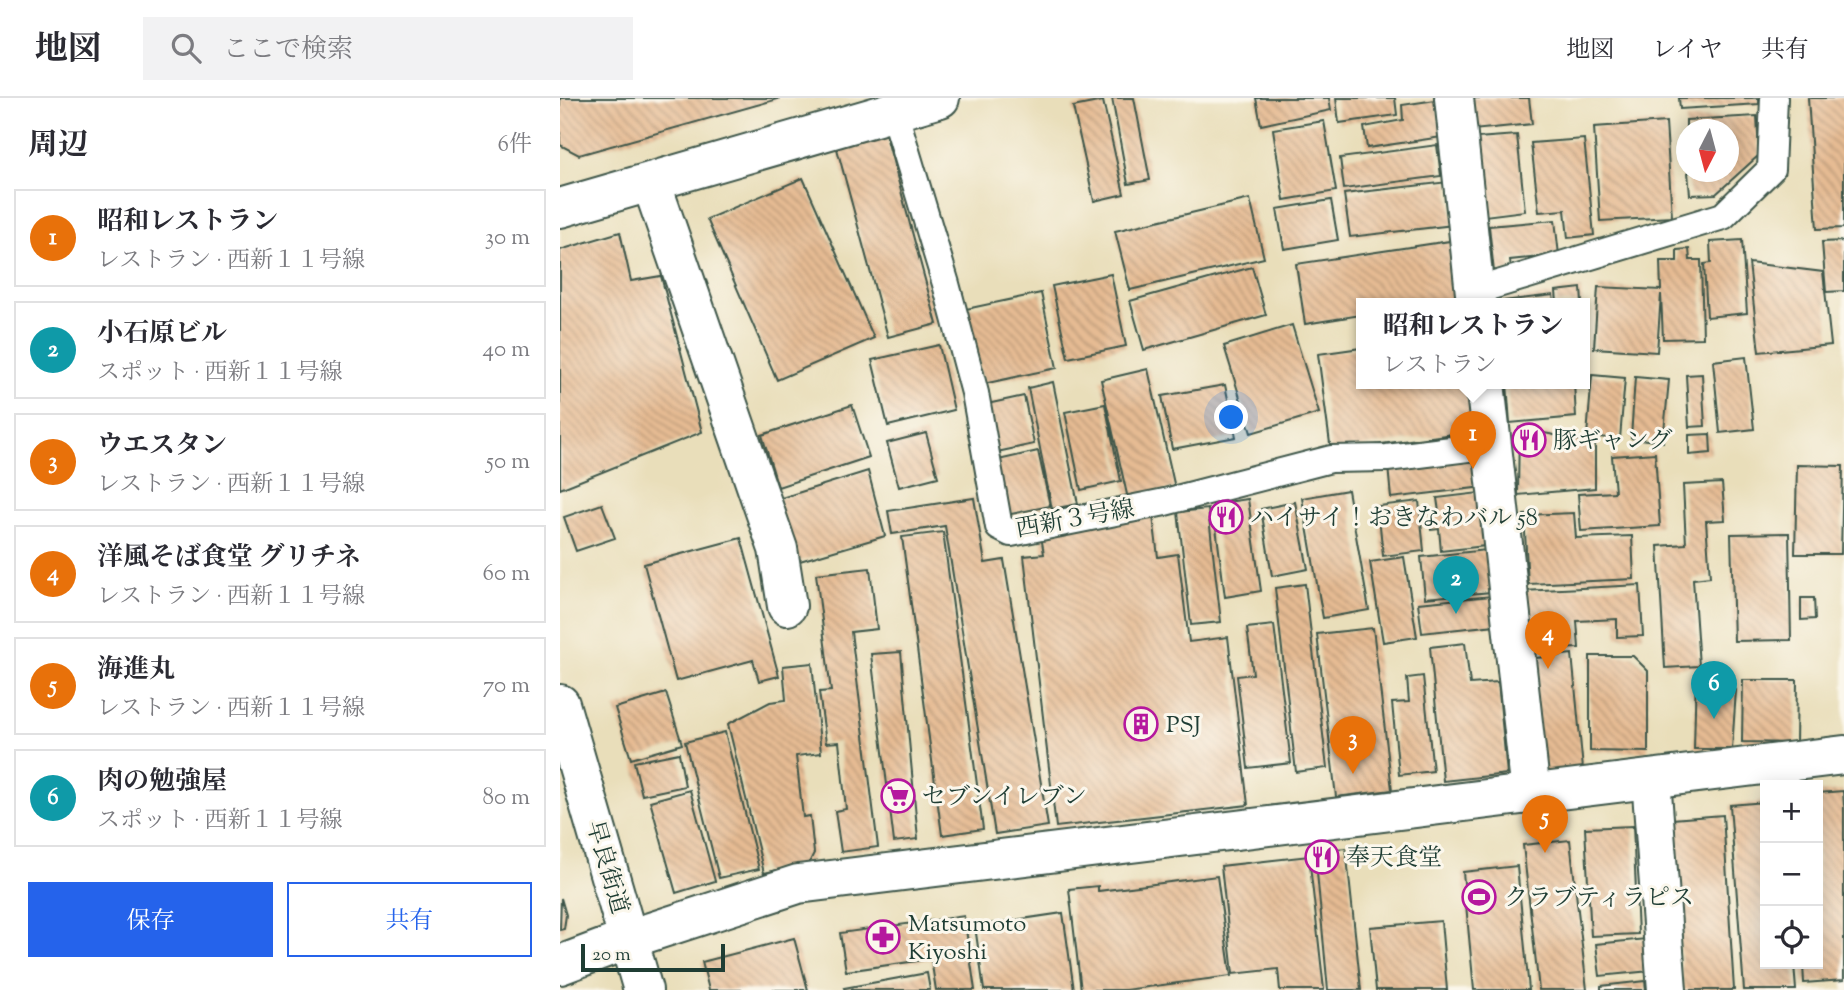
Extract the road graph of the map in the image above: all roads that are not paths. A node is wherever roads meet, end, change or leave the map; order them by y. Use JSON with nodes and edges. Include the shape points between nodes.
{"nodes":[{"id":1,"x":940,"y":98,"type":"edge"},
{"id":2,"x":1454,"y":98,"type":"edge"},
{"id":3,"x":1774,"y":98,"type":"edge"},
{"id":4,"x":884,"y":108,"type":"edge"},
{"id":5,"x":651,"y":182,"type":"junction"},
{"id":6,"x":560,"y":208,"type":"edge"},
{"id":7,"x":1476,"y":297,"type":"edge"},
{"id":8,"x":1486,"y":389,"type":"edge"},
{"id":9,"x":1492,"y":445,"type":"junction"},
{"id":10,"x":787,"y":606,"type":"dead end"},
{"id":11,"x":560,"y":704,"type":"edge"},
{"id":12,"x":1844,"y":755,"type":"edge"},
{"id":13,"x":1651,"y":779,"type":"junction"},
{"id":14,"x":1531,"y":794,"type":"junction"},
{"id":15,"x":628,"y":939,"type":"junction"},
{"id":16,"x":560,"y":965,"type":"edge"},
{"id":17,"x":643,"y":990,"type":"edge"},
{"id":18,"x":1667,"y":990,"type":"edge"}],
"edges":[{"from":1,"to":4,"type":"street"},
{"from":2,"to":7,"type":"street"},
{"from":3,"to":7,"type":"lane","via":[[1771,169],[1723,216]]},
{"from":4,"to":5,"type":"street"},
{"from":4,"to":9,"type":"lane","name":"西新３号線","via":[[946,284],[975,393],[999,527],[1011,533],[1152,504],[1331,459],[1387,458]]},
{"from":5,"to":6,"type":"street"},
{"from":5,"to":10,"type":"street","via":[[778,549]]},
{"from":8,"to":9,"type":"street"},
{"from":9,"to":14,"type":"street"},
{"from":11,"to":15,"type":"street","name":"早良街道"},
{"from":12,"to":13,"type":"street"},
{"from":13,"to":14,"type":"street"},
{"from":13,"to":18,"type":"street"},
{"from":14,"to":15,"type":"street","via":[[798,884]]},
{"from":15,"to":16,"type":"street"},
{"from":15,"to":17,"type":"street","name":"早良街道"}]}
